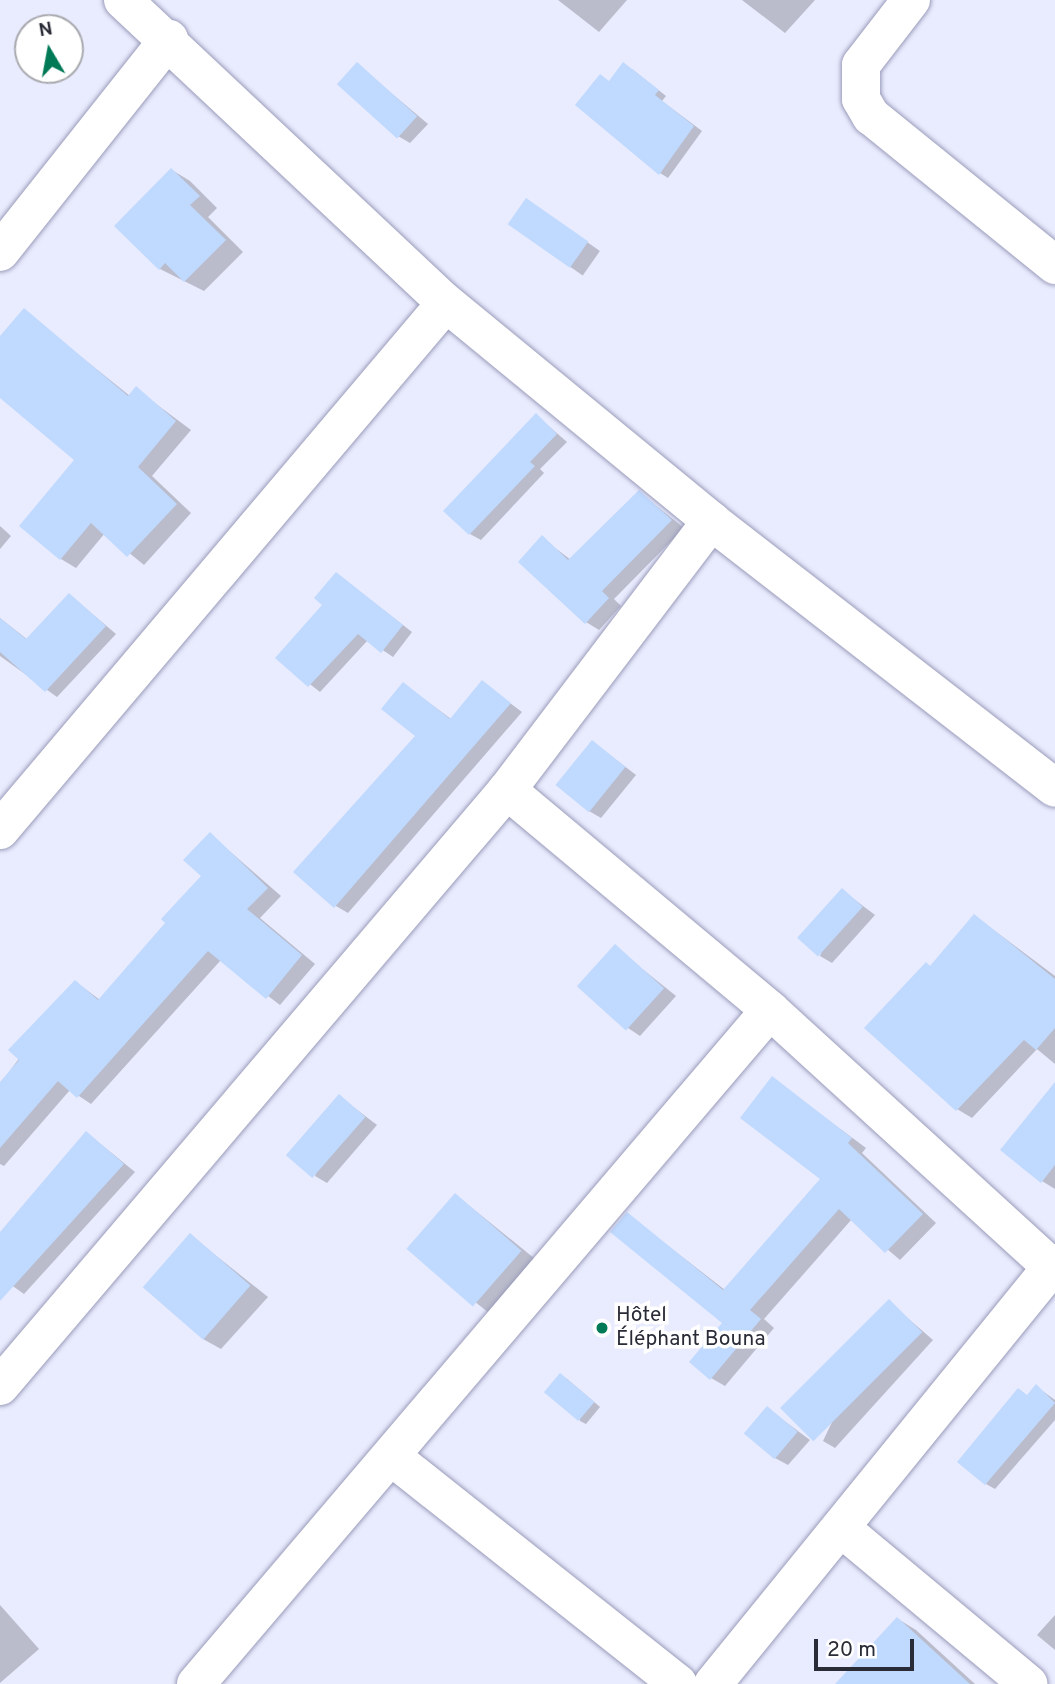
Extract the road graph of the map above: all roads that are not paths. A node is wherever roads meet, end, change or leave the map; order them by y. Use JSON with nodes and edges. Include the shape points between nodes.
{"nodes":[{"id":1,"x":123,"y":0,"type":"edge"},
{"id":2,"x":911,"y":0,"type":"edge"},
{"id":3,"x":169,"y":39,"type":"junction"},
{"id":4,"x":0,"y":252,"type":"edge"},
{"id":5,"x":1055,"y":265,"type":"edge"},
{"id":6,"x":446,"y":303,"type":"junction"},
{"id":7,"x":711,"y":521,"type":"junction"},
{"id":8,"x":1055,"y":788,"type":"edge"},
{"id":9,"x":507,"y":790,"type":"junction"},
{"id":10,"x":0,"y":830,"type":"edge"},
{"id":11,"x":770,"y":1010,"type":"junction"},
{"id":12,"x":1053,"y":1265,"type":"edge"},
{"id":13,"x":0,"y":1386,"type":"edge"},
{"id":14,"x":392,"y":1457,"type":"junction"},
{"id":15,"x":841,"y":1528,"type":"junction"},
{"id":16,"x":196,"y":1684,"type":"edge"},
{"id":17,"x":678,"y":1684,"type":"edge"},
{"id":18,"x":713,"y":1684,"type":"edge"},
{"id":19,"x":1028,"y":1684,"type":"edge"}],
"edges":[{"from":1,"to":3,"type":"street"},
{"from":2,"to":5,"type":"street","via":[[861,65],[861,99],[871,116]]},
{"from":3,"to":4,"type":"street"},
{"from":3,"to":6,"type":"street"},
{"from":6,"to":7,"type":"street"},
{"from":6,"to":10,"type":"street"},
{"from":7,"to":8,"type":"street"},
{"from":7,"to":9,"type":"street"},
{"from":9,"to":11,"type":"street"},
{"from":9,"to":13,"type":"street"},
{"from":11,"to":12,"type":"street"},
{"from":11,"to":14,"type":"street"},
{"from":12,"to":15,"type":"street"},
{"from":14,"to":16,"type":"street"},
{"from":14,"to":17,"type":"street"},
{"from":15,"to":18,"type":"street"},
{"from":15,"to":19,"type":"street"}]}
